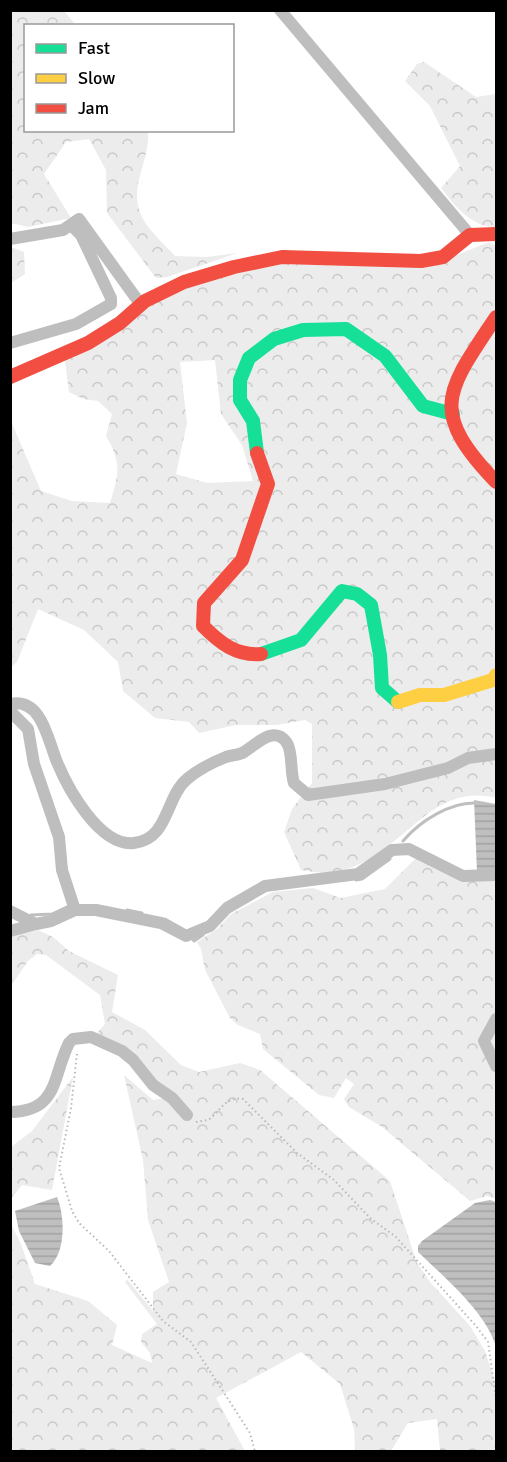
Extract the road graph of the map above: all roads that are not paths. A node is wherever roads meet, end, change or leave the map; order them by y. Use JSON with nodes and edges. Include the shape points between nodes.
{"nodes":[{"id":1,"x":285,"y":12,"type":"edge"},
{"id":2,"x":71,"y":225,"type":"junction"},
{"id":3,"x":496,"y":234,"type":"edge"},
{"id":4,"x":470,"y":235,"type":"junction"},
{"id":5,"x":10,"y":239,"type":"edge"},
{"id":6,"x":141,"y":305,"type":"junction"},
{"id":7,"x":496,"y":316,"type":"edge"},
{"id":8,"x":10,"y":343,"type":"edge"},
{"id":9,"x":10,"y":377,"type":"edge"},
{"id":10,"x":453,"y":414,"type":"junction"},
{"id":11,"x":496,"y":482,"type":"edge"},
{"id":12,"x":496,"y":675,"type":"edge"},
{"id":13,"x":10,"y":704,"type":"edge"},
{"id":14,"x":10,"y":711,"type":"edge"},
{"id":15,"x":496,"y":754,"type":"edge"},
{"id":16,"x":496,"y":875,"type":"edge"},
{"id":17,"x":74,"y":906,"type":"junction"},
{"id":18,"x":10,"y":911,"type":"edge"},
{"id":19,"x":36,"y":924,"type":"junction"},
{"id":20,"x":10,"y":931,"type":"edge"},
{"id":21,"x":496,"y":1019,"type":"edge"},
{"id":22,"x":496,"y":1066,"type":"edge"},
{"id":23,"x":10,"y":1112,"type":"edge"},
{"id":24,"x":187,"y":1115,"type":"road end"}],
"edges":[{"from":1,"to":4,"type":"street"},
{"from":2,"to":5,"type":"street","via":[[63,230]]},
{"from":2,"to":6,"type":"street","via":[[79,219]]},
{"from":2,"to":8,"type":"street","via":[[81,236],[111,304],[76,324]]},
{"from":3,"to":4,"type":"street"},
{"from":4,"to":6,"type":"street","via":[[442,256],[421,261],[282,257],[234,267],[184,282]]},
{"from":6,"to":9,"type":"street","via":[[88,344]]},
{"from":7,"to":10,"type":"street","via":[[451,393]]},
{"from":10,"to":11,"type":"street","via":[[454,427],[473,458]]},
{"from":10,"to":12,"type":"street","via":[[423,406],[385,356],[345,328],[303,330],[274,339],[249,358],[240,380],[240,400],[253,421],[258,459],[268,484],[242,560],[204,603],[203,626],[222,646],[267,655],[302,639],[323,608],[342,591],[357,594],[371,605],[382,688],[396,702],[420,695],[444,695],[493,680]]},
{"from":13,"to":15,"type":"street","via":[[33,709],[49,737],[57,762],[91,820],[107,835],[125,843],[142,841],[154,834],[186,780],[269,736],[281,737],[288,745],[294,783],[308,795],[385,784],[448,768],[468,758]]},
{"from":14,"to":17,"type":"street","via":[[28,729]]},
{"from":16,"to":17,"type":"street","via":[[463,876],[409,849],[392,850],[358,874],[265,886],[227,908],[210,926],[191,934],[144,918]]},
{"from":17,"to":19,"type":"street","via":[[51,921]]},
{"from":18,"to":19,"type":"street"},
{"from":19,"to":20,"type":"street"},
{"from":21,"to":22,"type":"street","via":[[484,1041]]},
{"from":23,"to":24,"type":"street","via":[[27,1112],[45,1101],[66,1049],[73,1039],[86,1037],[97,1038],[122,1051]]}]}
